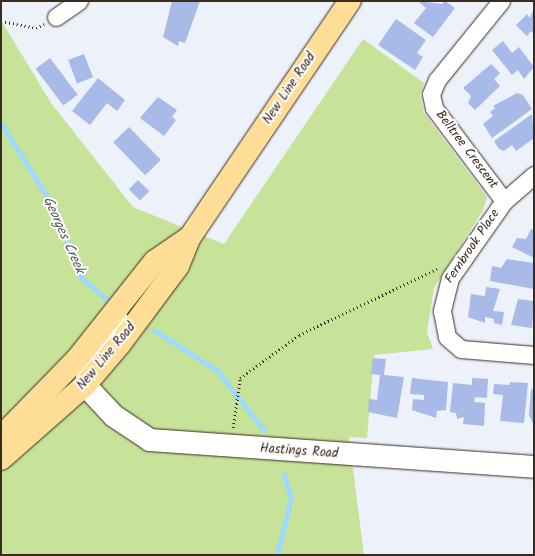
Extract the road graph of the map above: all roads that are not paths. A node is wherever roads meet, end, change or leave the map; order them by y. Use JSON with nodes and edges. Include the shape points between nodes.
{"nodes":[{"id":1,"x":79,"y":1,"type":"edge"},
{"id":2,"x":350,"y":1,"type":"edge"},
{"id":3,"x":500,"y":1,"type":"edge"},
{"id":4,"x":56,"y":17,"type":"road end"},
{"id":5,"x":534,"y":175,"type":"edge"},
{"id":6,"x":504,"y":201,"type":"junction"},
{"id":7,"x":190,"y":236,"type":"junction"},
{"id":8,"x":164,"y":256,"type":"junction"},
{"id":9,"x":534,"y":355,"type":"edge"},
{"id":10,"x":85,"y":385,"type":"junction"},
{"id":11,"x":24,"y":415,"type":"junction"},
{"id":12,"x":1,"y":437,"type":"edge"},
{"id":13,"x":1,"y":459,"type":"edge"},
{"id":14,"x":534,"y":467,"type":"edge"}],
"edges":[{"from":1,"to":4,"type":"street"},
{"from":2,"to":7,"type":"main road","name":"New Line Road"},
{"from":3,"to":6,"type":"street","name":"Belltree Crescent","via":[[437,80],[431,94],[434,108]]},
{"from":5,"to":6,"type":"street","name":"Fernbrook Place"},
{"from":6,"to":9,"type":"street","name":"Fernbrook Place","via":[[464,258],[444,294],[442,311],[447,337],[461,349]]},
{"from":7,"to":8,"type":"main road","name":"New Line Road"},
{"from":7,"to":10,"type":"main road","name":"New Line Road","via":[[178,266]]},
{"from":8,"to":10,"type":"main road","via":[[162,266],[94,356]]},
{"from":8,"to":11,"type":"main road","name":"New Line Road","via":[[155,261],[98,334]]},
{"from":10,"to":11,"type":"main road","via":[[67,386]]},
{"from":10,"to":13,"type":"main road","name":"New Line Road"},
{"from":10,"to":14,"type":"main road","name":"Hastings Road","via":[[114,416],[150,440]]},
{"from":11,"to":12,"type":"main road","name":"New Line Road"}]}
